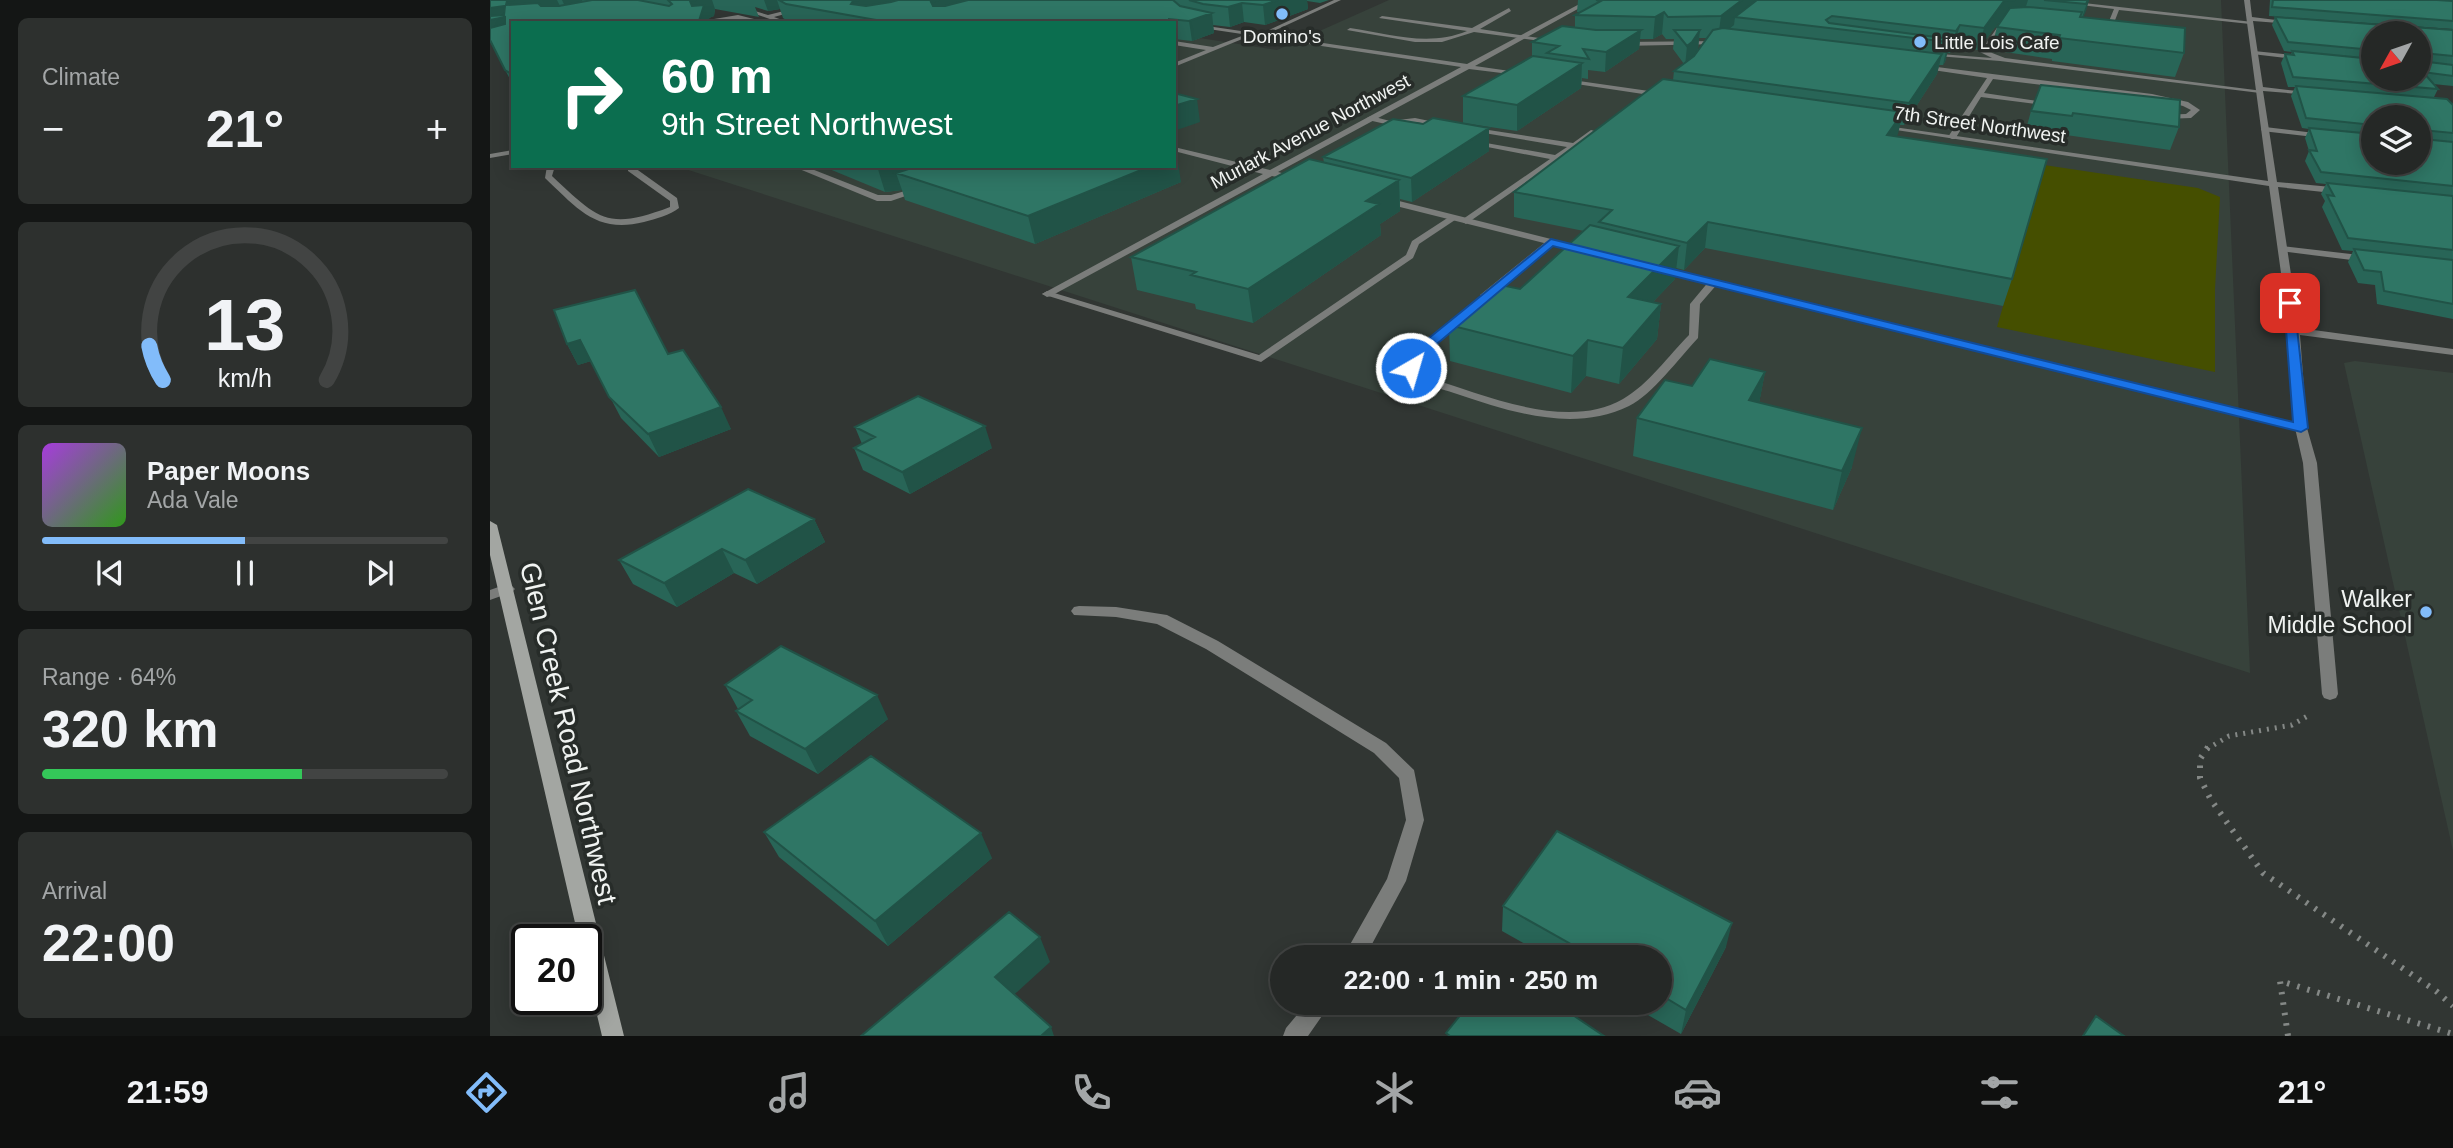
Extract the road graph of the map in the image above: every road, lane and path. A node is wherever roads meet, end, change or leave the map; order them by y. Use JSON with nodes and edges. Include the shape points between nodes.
{"nodes":[{"id":1,"x":1338,"y":0,"type":"edge"},
{"id":2,"x":1591,"y":0,"type":"edge"},
{"id":3,"x":2042,"y":0,"type":"edge"},
{"id":4,"x":2247,"y":0,"type":"edge"},
{"id":5,"x":2090,"y":3,"type":"edge"},
{"id":6,"x":1303,"y":5,"type":"dead end"},
{"id":7,"x":739,"y":6,"type":"dead end"},
{"id":8,"x":1318,"y":7,"type":"junction"},
{"id":9,"x":802,"y":8,"type":"edge"},
{"id":10,"x":2117,"y":8,"type":"junction"},
{"id":11,"x":1509,"y":10,"type":"dead end"},
{"id":12,"x":1382,"y":18,"type":"dead end"},
{"id":13,"x":751,"y":19,"type":"dead end"},
{"id":14,"x":770,"y":19,"type":"edge"},
{"id":15,"x":760,"y":20,"type":"dead end"},
{"id":16,"x":1183,"y":20,"type":"edge"},
{"id":17,"x":714,"y":21,"type":"edge"},
{"id":18,"x":2250,"y":21,"type":"junction"},
{"id":19,"x":2304,"y":23,"type":"edge"},
{"id":20,"x":2022,"y":24,"type":"edge"},
{"id":21,"x":1350,"y":30,"type":"dead end"},
{"id":22,"x":1472,"y":30,"type":"junction"},
{"id":23,"x":2095,"y":32,"type":"edge"},
{"id":24,"x":2107,"y":33,"type":"junction"},
{"id":25,"x":1249,"y":34,"type":"junction"},
{"id":26,"x":1732,"y":34,"type":"edge"},
{"id":27,"x":2120,"y":35,"type":"edge"},
{"id":28,"x":1259,"y":36,"type":"junction"},
{"id":29,"x":1522,"y":37,"type":"junction"},
{"id":30,"x":1560,"y":41,"type":"edge"},
{"id":31,"x":1721,"y":42,"type":"junction"},
{"id":32,"x":1176,"y":43,"type":"edge"},
{"id":33,"x":1608,"y":44,"type":"edge"},
{"id":34,"x":1706,"y":44,"type":"junction"},
{"id":35,"x":1735,"y":44,"type":"edge"},
{"id":36,"x":1213,"y":49,"type":"junction"},
{"id":37,"x":2254,"y":53,"type":"junction"},
{"id":38,"x":1919,"y":54,"type":"edge"},
{"id":39,"x":1702,"y":57,"type":"edge"},
{"id":40,"x":2316,"y":59,"type":"edge"},
{"id":41,"x":2004,"y":60,"type":"junction"},
{"id":42,"x":1176,"y":64,"type":"edge"},
{"id":43,"x":1913,"y":66,"type":"edge"},
{"id":44,"x":1468,"y":67,"type":"junction"},
{"id":45,"x":1533,"y":76,"type":"edge"},
{"id":46,"x":1990,"y":77,"type":"junction"},
{"id":47,"x":1560,"y":80,"type":"edge"},
{"id":48,"x":1669,"y":85,"type":"edge"},
{"id":49,"x":2260,"y":90,"type":"junction"},
{"id":50,"x":1651,"y":93,"type":"junction"},
{"id":51,"x":2315,"y":93,"type":"edge"},
{"id":52,"x":1981,"y":95,"type":"junction"},
{"id":53,"x":1679,"y":97,"type":"edge"},
{"id":54,"x":1641,"y":100,"type":"edge"},
{"id":55,"x":2059,"y":105,"type":"edge"},
{"id":56,"x":2149,"y":115,"type":"edge"},
{"id":57,"x":1371,"y":118,"type":"junction"},
{"id":58,"x":1390,"y":123,"type":"junction"},
{"id":59,"x":1870,"y":125,"type":"edge"},
{"id":60,"x":1455,"y":127,"type":"edge"},
{"id":61,"x":1468,"y":129,"type":"edge"},
{"id":62,"x":2265,"y":129,"type":"junction"},
{"id":63,"x":1597,"y":130,"type":"edge"},
{"id":64,"x":1410,"y":132,"type":"edge"},
{"id":65,"x":1952,"y":137,"type":"junction"},
{"id":66,"x":2334,"y":138,"type":"edge"},
{"id":67,"x":1464,"y":141,"type":"edge"},
{"id":68,"x":1575,"y":146,"type":"junction"},
{"id":69,"x":1176,"y":150,"type":"edge"},
{"id":70,"x":511,"y":152,"type":"edge"},
{"id":71,"x":490,"y":156,"type":"edge"},
{"id":72,"x":1558,"y":158,"type":"junction"},
{"id":73,"x":550,"y":168,"type":"edge"},
{"id":74,"x":631,"y":168,"type":"edge"},
{"id":75,"x":801,"y":168,"type":"edge"},
{"id":76,"x":1270,"y":173,"type":"junction"},
{"id":77,"x":1309,"y":182,"type":"edge"},
{"id":78,"x":2273,"y":184,"type":"junction"},
{"id":79,"x":930,"y":187,"type":"edge"},
{"id":80,"x":2356,"y":193,"type":"edge"},
{"id":81,"x":1374,"y":198,"type":"edge"},
{"id":82,"x":1452,"y":218,"type":"junction"},
{"id":83,"x":1466,"y":221,"type":"junction"},
{"id":84,"x":1551,"y":242,"type":"junction"},
{"id":85,"x":2283,"y":249,"type":"junction"},
{"id":86,"x":1592,"y":252,"type":"edge"},
{"id":87,"x":2374,"y":259,"type":"edge"},
{"id":88,"x":1646,"y":266,"type":"edge"},
{"id":89,"x":1714,"y":282,"type":"junction"},
{"id":90,"x":2294,"y":331,"type":"junction"},
{"id":91,"x":2453,"y":352,"type":"edge"},
{"id":92,"x":2301,"y":428,"type":"junction"},
{"id":93,"x":490,"y":525,"type":"edge"},
{"id":94,"x":499,"y":592,"type":"edge"},
{"id":95,"x":1079,"y":611,"type":"dead end"},
{"id":96,"x":2330,"y":694,"type":"joint"},
{"id":97,"x":1361,"y":945,"type":"edge"},
{"id":98,"x":2453,"y":1006,"type":"edge"},
{"id":99,"x":1311,"y":1015,"type":"edge"},
{"id":100,"x":2453,"y":1034,"type":"edge"},
{"id":101,"x":613,"y":1036,"type":"edge"},
{"id":102,"x":1294,"y":1036,"type":"edge"},
{"id":103,"x":2288,"y":1036,"type":"edge"}],
"edges":[{"from":1,"to":8,"type":"street"},
{"from":2,"to":29,"type":"street","name":"Murlark Avenue Northwest"},
{"from":3,"to":5,"type":"street"},
{"from":4,"to":18,"type":"street"},
{"from":5,"to":10,"type":"street"},
{"from":6,"to":8,"type":"street"},
{"from":7,"to":14,"type":"street"},
{"from":8,"to":28,"type":"street"},
{"from":9,"to":14,"type":"street"},
{"from":10,"to":18,"type":"street"},
{"from":10,"to":24,"type":"street"},
{"from":11,"to":22,"type":"street"},
{"from":12,"to":22,"type":"street"},
{"from":13,"to":17,"type":"street"},
{"from":14,"to":15,"type":"street"},
{"from":16,"to":25,"type":"street"},
{"from":18,"to":19,"type":"street"},
{"from":18,"to":37,"type":"street"},
{"from":20,"to":41,"type":"street","via":[[2001,26],[1983,52]]},
{"from":21,"to":22,"type":"street","via":[[1428,41]]},
{"from":22,"to":29,"type":"street"},
{"from":23,"to":24,"type":"street"},
{"from":24,"to":27,"type":"street"},
{"from":25,"to":28,"type":"street"},
{"from":25,"to":36,"type":"street"},
{"from":26,"to":31,"type":"street"},
{"from":28,"to":44,"type":"street"},
{"from":29,"to":30,"type":"street"},
{"from":29,"to":44,"type":"street","name":"Murlark Avenue Northwest"},
{"from":31,"to":34,"type":"street"},
{"from":31,"to":35,"type":"street"},
{"from":32,"to":36,"type":"street"},
{"from":33,"to":34,"type":"street"},
{"from":34,"to":39,"type":"street"},
{"from":36,"to":42,"type":"street"},
{"from":37,"to":40,"type":"street"},
{"from":37,"to":49,"type":"street"},
{"from":38,"to":41,"type":"street"},
{"from":41,"to":49,"type":"street"},
{"from":43,"to":46,"type":"street"},
{"from":44,"to":45,"type":"street"},
{"from":44,"to":57,"type":"street","name":"Murlark Avenue Northwest"},
{"from":46,"to":52,"type":"street"},
{"from":46,"to":56,"type":"street","via":[[2152,96],[2196,110],[2188,116]]},
{"from":47,"to":50,"type":"street"},
{"from":48,"to":50,"type":"street"},
{"from":49,"to":51,"type":"street"},
{"from":49,"to":62,"type":"street"},
{"from":50,"to":53,"type":"street"},
{"from":50,"to":54,"type":"street"},
{"from":52,"to":55,"type":"street"},
{"from":52,"to":65,"type":"street"},
{"from":57,"to":58,"type":"street"},
{"from":57,"to":76,"type":"street","name":"Murlark Avenue Northwest"},
{"from":58,"to":60,"type":"street","via":[[1415,120]]},
{"from":58,"to":64,"type":"street"},
{"from":59,"to":65,"type":"street","name":"7th Street Northwest"},
{"from":61,"to":68,"type":"street"},
{"from":62,"to":66,"type":"street"},
{"from":62,"to":78,"type":"street"},
{"from":63,"to":68,"type":"street"},
{"from":65,"to":78,"type":"street","name":"7th Street Northwest"},
{"from":67,"to":72,"type":"street"},
{"from":68,"to":72,"type":"street"},
{"from":69,"to":76,"type":"street"},
{"from":70,"to":71,"type":"street"},
{"from":72,"to":83,"type":"street"},
{"from":73,"to":74,"type":"street","via":[[548,176],[604,221],[630,221],[675,208],[674,200]]},
{"from":75,"to":79,"type":"street","via":[[877,198]]},
{"from":76,"to":77,"type":"street"},
{"from":76,"to":82,"type":"street","name":"Murlark Avenue Northwest","via":[[1047,294],[1261,359],[1410,256],[1415,243]]},
{"from":78,"to":80,"type":"street","name":"7th Street Northwest"},
{"from":78,"to":85,"type":"street"},
{"from":81,"to":82,"type":"street"},
{"from":82,"to":83,"type":"street"},
{"from":83,"to":84,"type":"street"},
{"from":84,"to":86,"type":"street"},
{"from":84,"to":89,"type":"street","via":[[1413,357],[1411,368],[1422,379],[1541,414],[1578,417],[1626,403],[1694,336],[1695,304]]},
{"from":85,"to":87,"type":"street"},
{"from":85,"to":90,"type":"street"},
{"from":88,"to":89,"type":"street"},
{"from":89,"to":92,"type":"street"},
{"from":90,"to":91,"type":"street"},
{"from":90,"to":92,"type":"street"},
{"from":92,"to":96,"type":"street","via":[[2310,463]]},
{"from":93,"to":94,"type":"main road","name":"Glen Creek Road Northwest"},
{"from":94,"to":101,"type":"main road","name":"Glen Creek Road Northwest"},
{"from":95,"to":97,"type":"street","via":[[1161,620],[1212,645],[1380,748],[1408,775],[1415,820],[1396,881]]},
{"from":96,"to":98,"type":"path","via":[[2292,725],[2229,736],[2209,746],[2200,759],[2200,778],[2263,873]]},
{"from":99,"to":102,"type":"street"},
{"from":100,"to":103,"type":"path","via":[[2280,981]]}]}
